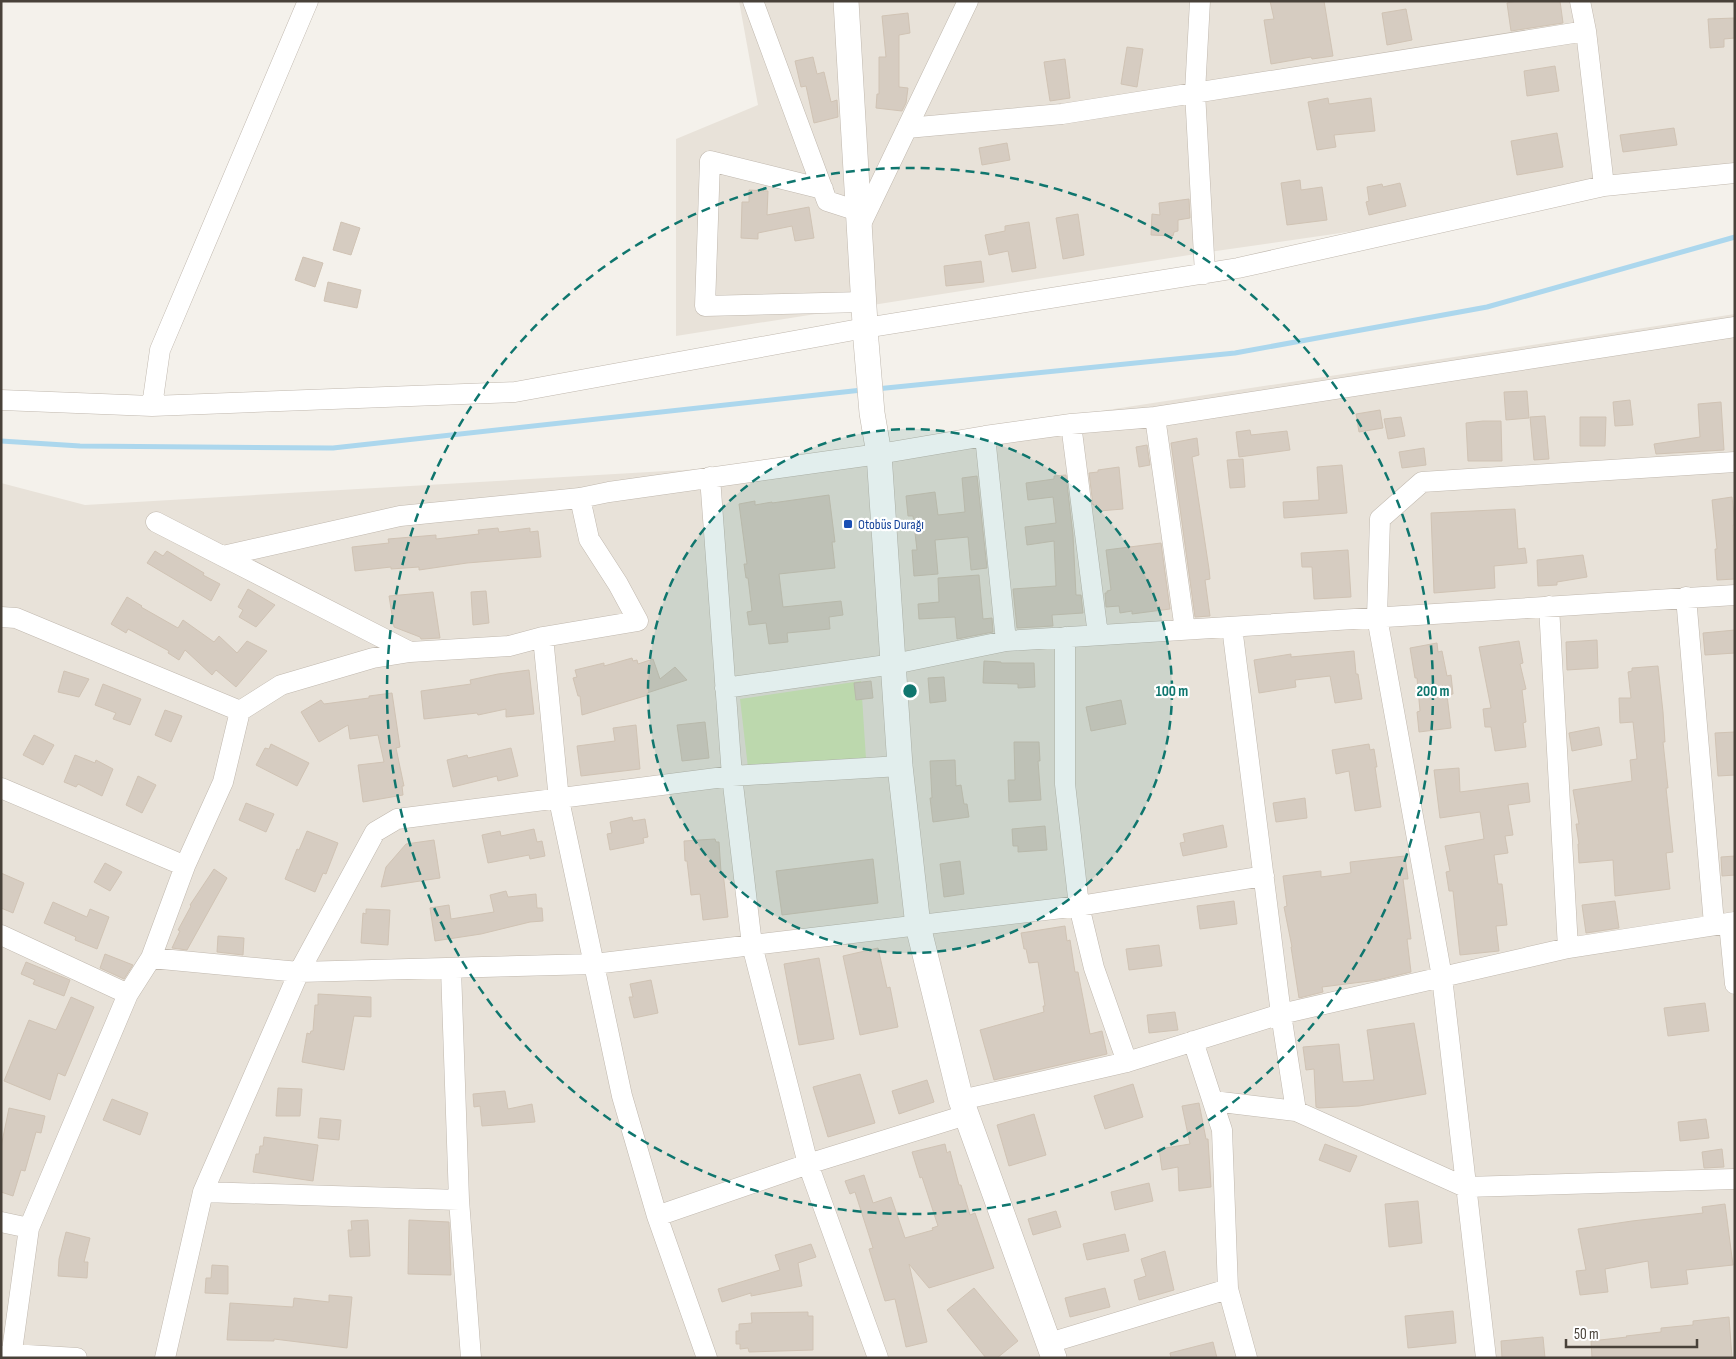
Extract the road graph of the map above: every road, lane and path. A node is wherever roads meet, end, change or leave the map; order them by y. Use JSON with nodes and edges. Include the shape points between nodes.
{"nodes":[{"id":1,"x":308,"y":1,"type":"edge"},
{"id":2,"x":753,"y":1,"type":"edge"},
{"id":3,"x":846,"y":1,"type":"edge"},
{"id":4,"x":968,"y":1,"type":"edge"},
{"id":5,"x":1200,"y":1,"type":"edge"},
{"id":6,"x":1580,"y":1,"type":"edge"},
{"id":7,"x":1586,"y":31,"type":"junction"},
{"id":8,"x":1195,"y":92,"type":"junction"},
{"id":9,"x":907,"y":128,"type":"junction"},
{"id":10,"x":1735,"y":173,"type":"edge"},
{"id":11,"x":1604,"y":186,"type":"junction"},
{"id":12,"x":822,"y":189,"type":"junction"},
{"id":13,"x":859,"y":219,"type":"junction"},
{"id":14,"x":1204,"y":274,"type":"junction"},
{"id":15,"x":864,"y":302,"type":"junction"},
{"id":16,"x":1735,"y":326,"type":"edge"},
{"id":17,"x":865,"y":335,"type":"junction"},
{"id":18,"x":1,"y":400,"type":"edge"},
{"id":19,"x":152,"y":406,"type":"junction"},
{"id":20,"x":1155,"y":417,"type":"junction"},
{"id":21,"x":1071,"y":424,"type":"junction"},
{"id":22,"x":986,"y":436,"type":"junction"},
{"id":23,"x":879,"y":454,"type":"junction"},
{"id":24,"x":1735,"y":462,"type":"edge"},
{"id":25,"x":710,"y":477,"type":"junction"},
{"id":26,"x":580,"y":498,"type":"junction"},
{"id":27,"x":156,"y":522,"type":"dead end"},
{"id":28,"x":223,"y":556,"type":"junction"},
{"id":29,"x":1735,"y":595,"type":"edge"},
{"id":30,"x":1686,"y":597,"type":"junction"},
{"id":31,"x":1549,"y":606,"type":"junction"},
{"id":32,"x":1,"y":617,"type":"edge"},
{"id":33,"x":1377,"y":617,"type":"junction"},
{"id":34,"x":1232,"y":626,"type":"junction"},
{"id":35,"x":1185,"y":630,"type":"junction"},
{"id":36,"x":1098,"y":635,"type":"junction"},
{"id":37,"x":543,"y":637,"type":"junction"},
{"id":38,"x":1065,"y":637,"type":"junction"},
{"id":39,"x":1006,"y":641,"type":"junction"},
{"id":40,"x":410,"y":652,"type":"junction"},
{"id":41,"x":894,"y":664,"type":"junction"},
{"id":42,"x":725,"y":688,"type":"junction"},
{"id":43,"x":240,"y":711,"type":"junction"},
{"id":44,"x":900,"y":766,"type":"junction"},
{"id":45,"x":732,"y":776,"type":"junction"},
{"id":46,"x":1,"y":788,"type":"edge"},
{"id":47,"x":559,"y":800,"type":"junction"},
{"id":48,"x":186,"y":866,"type":"junction"},
{"id":49,"x":1264,"y":876,"type":"junction"},
{"id":50,"x":1079,"y":906,"type":"junction"},
{"id":51,"x":1726,"y":923,"type":"edge"},
{"id":52,"x":918,"y":926,"type":"junction"},
{"id":53,"x":1,"y":935,"type":"edge"},
{"id":54,"x":752,"y":945,"type":"junction"},
{"id":55,"x":1568,"y":948,"type":"junction"},
{"id":56,"x":151,"y":958,"type":"junction"},
{"id":57,"x":594,"y":964,"type":"junction"},
{"id":58,"x":451,"y":969,"type":"junction"},
{"id":59,"x":299,"y":972,"type":"junction"},
{"id":60,"x":1442,"y":977,"type":"junction"},
{"id":61,"x":1735,"y":984,"type":"edge"},
{"id":62,"x":128,"y":994,"type":"junction"},
{"id":63,"x":1281,"y":1014,"type":"junction"},
{"id":64,"x":1193,"y":1041,"type":"junction"},
{"id":65,"x":1127,"y":1062,"type":"junction"},
{"id":66,"x":1213,"y":1101,"type":"junction"},
{"id":67,"x":963,"y":1107,"type":"junction"},
{"id":68,"x":1296,"y":1111,"type":"junction"},
{"id":69,"x":808,"y":1164,"type":"junction"},
{"id":70,"x":1735,"y":1179,"type":"edge"},
{"id":71,"x":1465,"y":1187,"type":"junction"},
{"id":72,"x":203,"y":1192,"type":"junction"},
{"id":73,"x":459,"y":1200,"type":"junction"},
{"id":74,"x":657,"y":1216,"type":"junction"},
{"id":75,"x":1,"y":1222,"type":"edge"},
{"id":76,"x":29,"y":1228,"type":"junction"},
{"id":77,"x":1228,"y":1290,"type":"junction"},
{"id":78,"x":1051,"y":1350,"type":"edge"},
{"id":79,"x":8,"y":1356,"type":"edge"},
{"id":80,"x":77,"y":1358,"type":"edge"},
{"id":81,"x":165,"y":1358,"type":"edge"},
{"id":82,"x":471,"y":1358,"type":"edge"},
{"id":83,"x":707,"y":1358,"type":"edge"},
{"id":84,"x":878,"y":1358,"type":"edge"},
{"id":85,"x":1247,"y":1358,"type":"edge"},
{"id":86,"x":1486,"y":1358,"type":"edge"}],
"edges":[{"from":1,"to":19,"type":"street","via":[[160,350]]},
{"from":2,"to":12,"type":"street"},
{"from":3,"to":13,"type":"street"},
{"from":4,"to":9,"type":"street"},
{"from":5,"to":8,"type":"street"},
{"from":6,"to":7,"type":"street"},
{"from":7,"to":8,"type":"street"},
{"from":7,"to":11,"type":"street"},
{"from":8,"to":9,"type":"street","via":[[1062,114]]},
{"from":8,"to":14,"type":"street"},
{"from":9,"to":13,"type":"street"},
{"from":10,"to":11,"type":"street"},
{"from":11,"to":14,"type":"street"},
{"from":12,"to":13,"type":"street","via":[[827,201]]},
{"from":12,"to":15,"type":"street","via":[[710,161],[705,306]]},
{"from":13,"to":15,"type":"street"},
{"from":14,"to":17,"type":"street"},
{"from":15,"to":17,"type":"street"},
{"from":16,"to":20,"type":"street"},
{"from":17,"to":19,"type":"street","via":[[515,392]]},
{"from":17,"to":23,"type":"street"},
{"from":18,"to":19,"type":"street"},
{"from":20,"to":21,"type":"street"},
{"from":20,"to":35,"type":"street"},
{"from":21,"to":22,"type":"street"},
{"from":21,"to":36,"type":"street"},
{"from":22,"to":23,"type":"street"},
{"from":22,"to":39,"type":"street"},
{"from":23,"to":25,"type":"street"},
{"from":23,"to":41,"type":"street"},
{"from":24,"to":33,"type":"street","via":[[1422,482],[1380,519]]},
{"from":25,"to":26,"type":"street"},
{"from":25,"to":42,"type":"street"},
{"from":26,"to":28,"type":"street","via":[[400,516]]},
{"from":26,"to":37,"type":"street","via":[[589,539],[638,621]]},
{"from":27,"to":28,"type":"street"},
{"from":28,"to":40,"type":"street"},
{"from":29,"to":30,"type":"street"},
{"from":30,"to":31,"type":"street"},
{"from":30,"to":51,"type":"street"},
{"from":31,"to":33,"type":"street"},
{"from":31,"to":55,"type":"street"},
{"from":32,"to":43,"type":"street","via":[[16,618]]},
{"from":33,"to":34,"type":"street"},
{"from":33,"to":60,"type":"street"},
{"from":34,"to":35,"type":"street"},
{"from":34,"to":49,"type":"street"},
{"from":35,"to":36,"type":"street"},
{"from":36,"to":38,"type":"street"},
{"from":37,"to":40,"type":"street","via":[[509,646]]},
{"from":37,"to":47,"type":"street"},
{"from":38,"to":39,"type":"street"},
{"from":38,"to":50,"type":"street","via":[[1065,784]]},
{"from":39,"to":41,"type":"street"},
{"from":40,"to":43,"type":"street","via":[[373,658],[281,684]]},
{"from":41,"to":42,"type":"street"},
{"from":41,"to":44,"type":"street"},
{"from":42,"to":45,"type":"street"},
{"from":43,"to":48,"type":"street","via":[[223,782]]},
{"from":44,"to":45,"type":"street"},
{"from":44,"to":52,"type":"street"},
{"from":45,"to":47,"type":"street"},
{"from":45,"to":54,"type":"street"},
{"from":46,"to":48,"type":"street"},
{"from":47,"to":57,"type":"street"},
{"from":47,"to":59,"type":"street","via":[[397,819],[376,832]]},
{"from":48,"to":56,"type":"street"},
{"from":49,"to":50,"type":"street"},
{"from":49,"to":63,"type":"street"},
{"from":50,"to":52,"type":"street"},
{"from":50,"to":65,"type":"street","via":[[1094,968]]},
{"from":51,"to":55,"type":"street"},
{"from":51,"to":61,"type":"street"},
{"from":52,"to":54,"type":"street"},
{"from":52,"to":67,"type":"street"},
{"from":53,"to":62,"type":"street"},
{"from":54,"to":57,"type":"street"},
{"from":54,"to":69,"type":"street"},
{"from":55,"to":60,"type":"street"},
{"from":56,"to":59,"type":"street"},
{"from":56,"to":62,"type":"street"},
{"from":57,"to":58,"type":"street"},
{"from":57,"to":74,"type":"street","via":[[622,1096]]},
{"from":58,"to":59,"type":"street"},
{"from":58,"to":73,"type":"street"},
{"from":59,"to":72,"type":"street"},
{"from":60,"to":63,"type":"street"},
{"from":60,"to":71,"type":"street"},
{"from":62,"to":76,"type":"street"},
{"from":63,"to":64,"type":"street"},
{"from":63,"to":68,"type":"street"},
{"from":64,"to":65,"type":"street"},
{"from":64,"to":66,"type":"street"},
{"from":65,"to":67,"type":"street"},
{"from":66,"to":68,"type":"street"},
{"from":66,"to":77,"type":"street","via":[[1222,1130]]},
{"from":67,"to":69,"type":"street"},
{"from":67,"to":78,"type":"street"},
{"from":68,"to":71,"type":"street"},
{"from":69,"to":74,"type":"street"},
{"from":69,"to":84,"type":"street"},
{"from":70,"to":71,"type":"street"},
{"from":71,"to":86,"type":"street"},
{"from":72,"to":73,"type":"street"},
{"from":72,"to":81,"type":"street"},
{"from":73,"to":82,"type":"street"},
{"from":74,"to":83,"type":"street"},
{"from":75,"to":76,"type":"street"},
{"from":76,"to":79,"type":"street"},
{"from":77,"to":78,"type":"street"},
{"from":77,"to":85,"type":"street"},
{"from":79,"to":80,"type":"street"}]}
